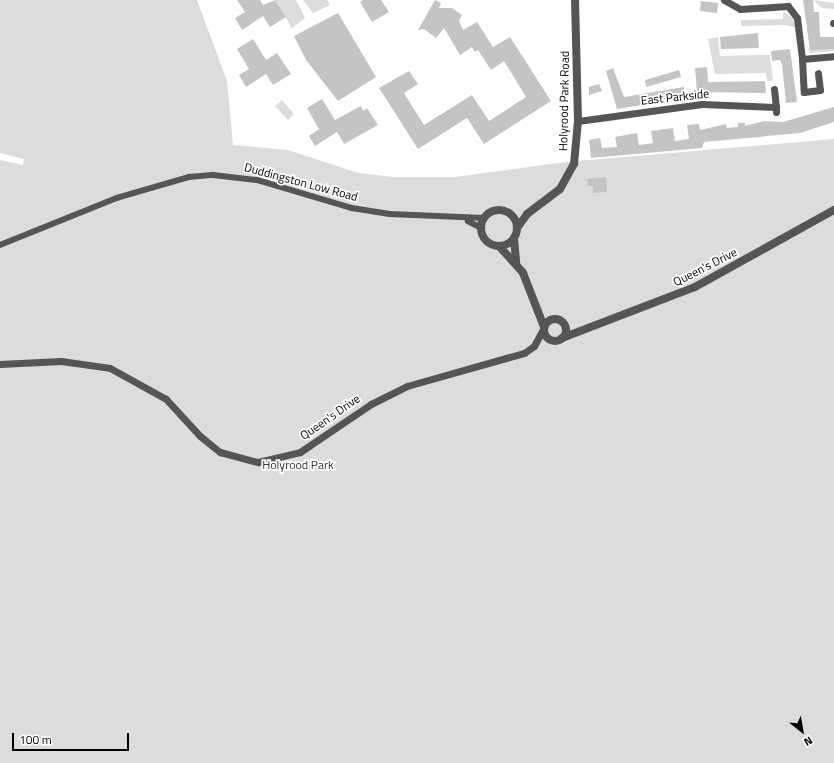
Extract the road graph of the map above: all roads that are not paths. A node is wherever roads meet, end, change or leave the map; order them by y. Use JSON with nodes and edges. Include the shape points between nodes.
{"nodes":[{"id":1,"x":575,"y":0,"type":"edge"},
{"id":2,"x":724,"y":0,"type":"edge"},
{"id":3,"x":793,"y":0,"type":"edge"},
{"id":4,"x":788,"y":6,"type":"junction"},
{"id":5,"x":834,"y":56,"type":"edge"},
{"id":6,"x":802,"y":59,"type":"junction"},
{"id":7,"x":818,"y":73,"type":"dead end"},
{"id":8,"x":774,"y":89,"type":"dead end"},
{"id":9,"x":578,"y":121,"type":"junction"},
{"id":10,"x":534,"y":208,"type":"junction"},
{"id":11,"x":834,"y":210,"type":"edge"},
{"id":12,"x":506,"y":212,"type":"junction"},
{"id":13,"x":484,"y":218,"type":"junction"},
{"id":14,"x":464,"y":220,"type":"junction"},
{"id":15,"x":482,"y":228,"type":"junction"},
{"id":16,"x":517,"y":228,"type":"junction"},
{"id":17,"x":514,"y":238,"type":"junction"},
{"id":18,"x":0,"y":245,"type":"edge"},
{"id":19,"x":499,"y":246,"type":"junction"},
{"id":20,"x":517,"y":263,"type":"junction"},
{"id":21,"x":538,"y":310,"type":"junction"},
{"id":22,"x":551,"y":319,"type":"junction"},
{"id":23,"x":566,"y":326,"type":"junction"},
{"id":24,"x":544,"y":328,"type":"junction"},
{"id":25,"x":582,"y":332,"type":"junction"},
{"id":26,"x":562,"y":338,"type":"junction"},
{"id":27,"x":0,"y":364,"type":"edge"}],
"edges":[{"from":1,"to":9,"type":"street","name":"Holyrood Park Road"},
{"from":2,"to":4,"type":"street","via":[[740,9]]},
{"from":3,"to":4,"type":"street"},
{"from":4,"to":6,"type":"street","via":[[798,18]]},
{"from":5,"to":6,"type":"street"},
{"from":6,"to":7,"type":"street","via":[[804,92],[820,90]]},
{"from":8,"to":9,"type":"street","name":"East Parkside","via":[[776,110],[702,104]]},
{"from":9,"to":10,"type":"street","name":"Holyrood Park Road","via":[[575,158],[568,177],[556,193]]},
{"from":10,"to":12,"type":"street"},
{"from":10,"to":16,"type":"street"},
{"from":11,"to":25,"type":"street","name":"Queen's Drive","via":[[695,287]]},
{"from":12,"to":13,"type":"street","via":[[496,211]]},
{"from":12,"to":16,"type":"street","via":[[514,218]]},
{"from":13,"to":14,"type":"street"},
{"from":13,"to":15,"type":"street"},
{"from":14,"to":15,"type":"street"},
{"from":14,"to":18,"type":"street","name":"Duddingston Low Road","via":[[352,208],[257,180],[213,175],[189,177],[117,198]]},
{"from":15,"to":19,"type":"street","via":[[487,240]]},
{"from":16,"to":17,"type":"street"},
{"from":17,"to":19,"type":"street"},
{"from":17,"to":20,"type":"street"},
{"from":19,"to":20,"type":"street"},
{"from":20,"to":21,"type":"street"},
{"from":21,"to":22,"type":"street"},
{"from":21,"to":24,"type":"street"},
{"from":22,"to":23,"type":"street","via":[[560,320]]},
{"from":22,"to":24,"type":"street","name":"Queen's Drive"},
{"from":23,"to":25,"type":"street"},
{"from":23,"to":26,"type":"street"},
{"from":24,"to":26,"type":"street","via":[[550,340]]},
{"from":24,"to":27,"type":"street","name":"Queen's Drive","via":[[534,346],[524,353],[407,386],[371,404],[300,452],[265,461],[244,461],[220,452],[200,436],[166,399],[110,368],[61,361]]},
{"from":25,"to":26,"type":"street","name":"Queen's Drive"}]}
